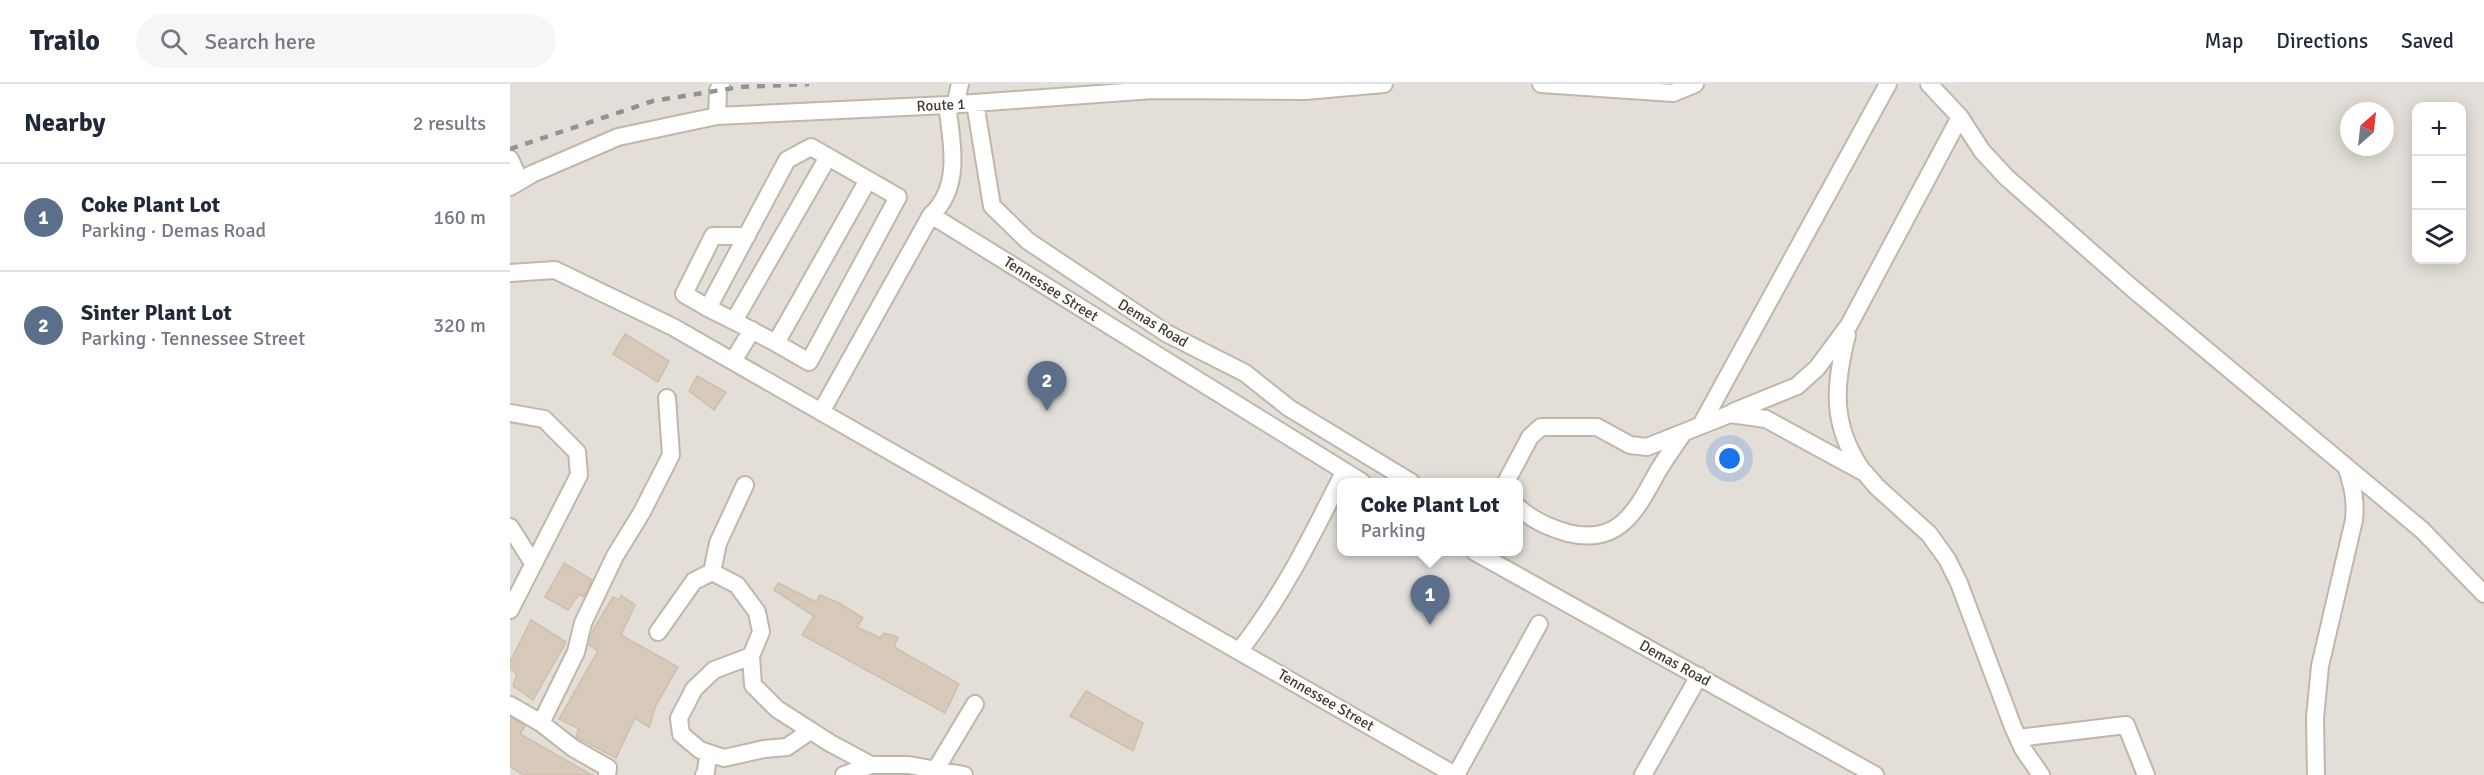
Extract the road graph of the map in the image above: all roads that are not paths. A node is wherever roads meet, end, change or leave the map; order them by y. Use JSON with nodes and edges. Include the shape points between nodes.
{"nodes":[{"id":1,"x":721,"y":84,"type":"edge"},
{"id":2,"x":960,"y":84,"type":"edge"},
{"id":3,"x":1384,"y":84,"type":"edge"},
{"id":4,"x":1541,"y":84,"type":"edge"},
{"id":5,"x":1695,"y":84,"type":"edge"},
{"id":6,"x":1888,"y":84,"type":"edge"},
{"id":7,"x":1929,"y":84,"type":"edge"},
{"id":8,"x":975,"y":103,"type":"junction"},
{"id":9,"x":951,"y":105,"type":"junction"},
{"id":10,"x":717,"y":116,"type":"junction"},
{"id":11,"x":1960,"y":117,"type":"junction"},
{"id":12,"x":828,"y":157,"type":"junction"},
{"id":13,"x":510,"y":159,"type":"edge"},
{"id":14,"x":868,"y":180,"type":"junction"},
{"id":15,"x":515,"y":184,"type":"edge"},
{"id":16,"x":931,"y":215,"type":"junction"},
{"id":17,"x":747,"y":236,"type":"junction"},
{"id":18,"x":510,"y":273,"type":"edge"},
{"id":19,"x":708,"y":308,"type":"junction"},
{"id":20,"x":734,"y":321,"type":"junction"},
{"id":21,"x":1849,"y":325,"type":"junction"},
{"id":22,"x":752,"y":330,"type":"junction"},
{"id":23,"x":776,"y":343,"type":"junction"},
{"id":24,"x":733,"y":361,"type":"junction"},
{"id":25,"x":667,"y":398,"type":"dead end"},
{"id":26,"x":821,"y":412,"type":"junction"},
{"id":27,"x":510,"y":413,"type":"edge"},
{"id":28,"x":1730,"y":414,"type":"junction"},
{"id":29,"x":1701,"y":425,"type":"junction"},
{"id":30,"x":1684,"y":432,"type":"junction"},
{"id":31,"x":2347,"y":468,"type":"junction"},
{"id":32,"x":1344,"y":472,"type":"junction"},
{"id":33,"x":1865,"y":473,"type":"junction"},
{"id":34,"x":1341,"y":478,"type":"edge"},
{"id":35,"x":1354,"y":478,"type":"edge"},
{"id":36,"x":1403,"y":478,"type":"edge"},
{"id":37,"x":1509,"y":478,"type":"edge"},
{"id":38,"x":745,"y":485,"type":"dead end"},
{"id":39,"x":1337,"y":486,"type":"edge"},
{"id":40,"x":1523,"y":511,"type":"edge"},
{"id":41,"x":510,"y":527,"type":"edge"},
{"id":42,"x":1482,"y":556,"type":"edge"},
{"id":43,"x":533,"y":563,"type":"junction"},
{"id":44,"x":712,"y":572,"type":"junction"},
{"id":45,"x":2484,"y":594,"type":"edge"},
{"id":46,"x":510,"y":610,"type":"edge"},
{"id":47,"x":1539,"y":624,"type":"dead end"},
{"id":48,"x":657,"y":632,"type":"dead end"},
{"id":49,"x":1240,"y":650,"type":"junction"},
{"id":50,"x":751,"y":656,"type":"junction"},
{"id":51,"x":1699,"y":676,"type":"junction"},
{"id":52,"x":975,"y":704,"type":"dead end"},
{"id":53,"x":510,"y":705,"type":"edge"},
{"id":54,"x":541,"y":723,"type":"junction"},
{"id":55,"x":810,"y":730,"type":"junction"},
{"id":56,"x":2018,"y":738,"type":"junction"},
{"id":57,"x":708,"y":753,"type":"junction"},
{"id":58,"x":871,"y":765,"type":"junction"},
{"id":59,"x":936,"y":769,"type":"junction"},
{"id":60,"x":1853,"y":770,"type":"edge"},
{"id":61,"x":608,"y":775,"type":"edge"},
{"id":62,"x":704,"y":775,"type":"edge"},
{"id":63,"x":844,"y":775,"type":"edge"},
{"id":64,"x":964,"y":775,"type":"edge"},
{"id":65,"x":1456,"y":775,"type":"edge"},
{"id":66,"x":1643,"y":775,"type":"edge"},
{"id":67,"x":1875,"y":775,"type":"edge"},
{"id":68,"x":2041,"y":775,"type":"edge"},
{"id":69,"x":2146,"y":775,"type":"edge"},
{"id":70,"x":2316,"y":775,"type":"edge"}],
"edges":[{"from":1,"to":10,"type":"street"},
{"from":2,"to":9,"type":"street"},
{"from":3,"to":8,"type":"street","name":"Route 1","via":[[1305,91],[1153,90]]},
{"from":4,"to":5,"type":"street","via":[[1673,93]]},
{"from":6,"to":29,"type":"street"},
{"from":7,"to":11,"type":"street"},
{"from":8,"to":9,"type":"street","name":"Route 1"},
{"from":8,"to":36,"type":"street","name":"Demas Road","via":[[992,206],[1028,241],[1166,333],[1245,373],[1289,408]]},
{"from":9,"to":10,"type":"street","name":"Route 1"},
{"from":9,"to":16,"type":"street","via":[[955,157],[944,204]]},
{"from":10,"to":15,"type":"street","name":"Route 1","via":[[618,137]]},
{"from":11,"to":21,"type":"street"},
{"from":11,"to":31,"type":"street","via":[[1982,151],[2006,177]]},
{"from":12,"to":14,"type":"street"},
{"from":12,"to":17,"type":"street","via":[[811,147],[787,160]]},
{"from":12,"to":20,"type":"street"},
{"from":13,"to":15,"type":"street"},
{"from":14,"to":23,"type":"street"},
{"from":14,"to":23,"type":"street","via":[[898,197],[808,362]]},
{"from":16,"to":26,"type":"street"},
{"from":16,"to":32,"type":"street","name":"Tennessee Street"},
{"from":17,"to":19,"type":"street"},
{"from":17,"to":19,"type":"street","via":[[713,236],[684,294]]},
{"from":18,"to":24,"type":"street","name":"Tennessee Street","via":[[555,270]]},
{"from":19,"to":20,"type":"street"},
{"from":20,"to":22,"type":"street"},
{"from":21,"to":28,"type":"street","via":[[1817,368],[1797,386]]},
{"from":21,"to":33,"type":"street","via":[[1839,372],[1839,419],[1845,443]]},
{"from":22,"to":23,"type":"street"},
{"from":22,"to":24,"type":"street"},
{"from":24,"to":26,"type":"street","name":"Tennessee Street"},
{"from":25,"to":54,"type":"street","via":[[671,455],[615,556],[583,623],[576,652]]},
{"from":26,"to":49,"type":"street","name":"Tennessee Street"},
{"from":27,"to":43,"type":"street","via":[[544,419],[577,452],[579,475]]},
{"from":28,"to":29,"type":"street"},
{"from":28,"to":33,"type":"street","via":[[1766,419]]},
{"from":29,"to":30,"type":"street"},
{"from":30,"to":37,"type":"street","via":[[1638,448],[1597,427],[1541,427],[1530,437]]},
{"from":30,"to":40,"type":"street","via":[[1636,511],[1616,528],[1596,534],[1574,534]]},
{"from":31,"to":45,"type":"street","via":[[2422,530]]},
{"from":31,"to":70,"type":"street","via":[[2355,491],[2354,520],[2320,666],[2315,718]]},
{"from":32,"to":34,"type":"street"},
{"from":32,"to":35,"type":"street","name":"Tennessee Street"},
{"from":33,"to":56,"type":"street","via":[[1929,534],[1947,559]]},
{"from":38,"to":44,"type":"street","via":[[718,543]]},
{"from":39,"to":49,"type":"street","via":[[1295,569]]},
{"from":41,"to":43,"type":"street"},
{"from":42,"to":51,"type":"street","name":"Demas Road"},
{"from":43,"to":46,"type":"street"},
{"from":44,"to":48,"type":"street","via":[[694,581]]},
{"from":44,"to":50,"type":"street","via":[[737,585],[757,612],[761,632]]},
{"from":47,"to":65,"type":"street"},
{"from":49,"to":65,"type":"street","name":"Tennessee Street"},
{"from":50,"to":55,"type":"street","via":[[753,685],[777,709]]},
{"from":50,"to":57,"type":"street","via":[[714,670],[694,690],[679,718],[681,734]]},
{"from":51,"to":60,"type":"street","name":"Demas Road"},
{"from":51,"to":66,"type":"street"},
{"from":52,"to":59,"type":"street"},
{"from":53,"to":54,"type":"street"},
{"from":54,"to":61,"type":"street","via":[[608,768]]},
{"from":55,"to":57,"type":"street","via":[[787,747],[723,758]]},
{"from":55,"to":58,"type":"street"},
{"from":56,"to":68,"type":"street"},
{"from":56,"to":69,"type":"street","via":[[2126,725]]},
{"from":57,"to":62,"type":"street"},
{"from":58,"to":59,"type":"street"},
{"from":58,"to":63,"type":"street"},
{"from":59,"to":64,"type":"street"},
{"from":60,"to":67,"type":"street","name":"Demas Road"}]}
